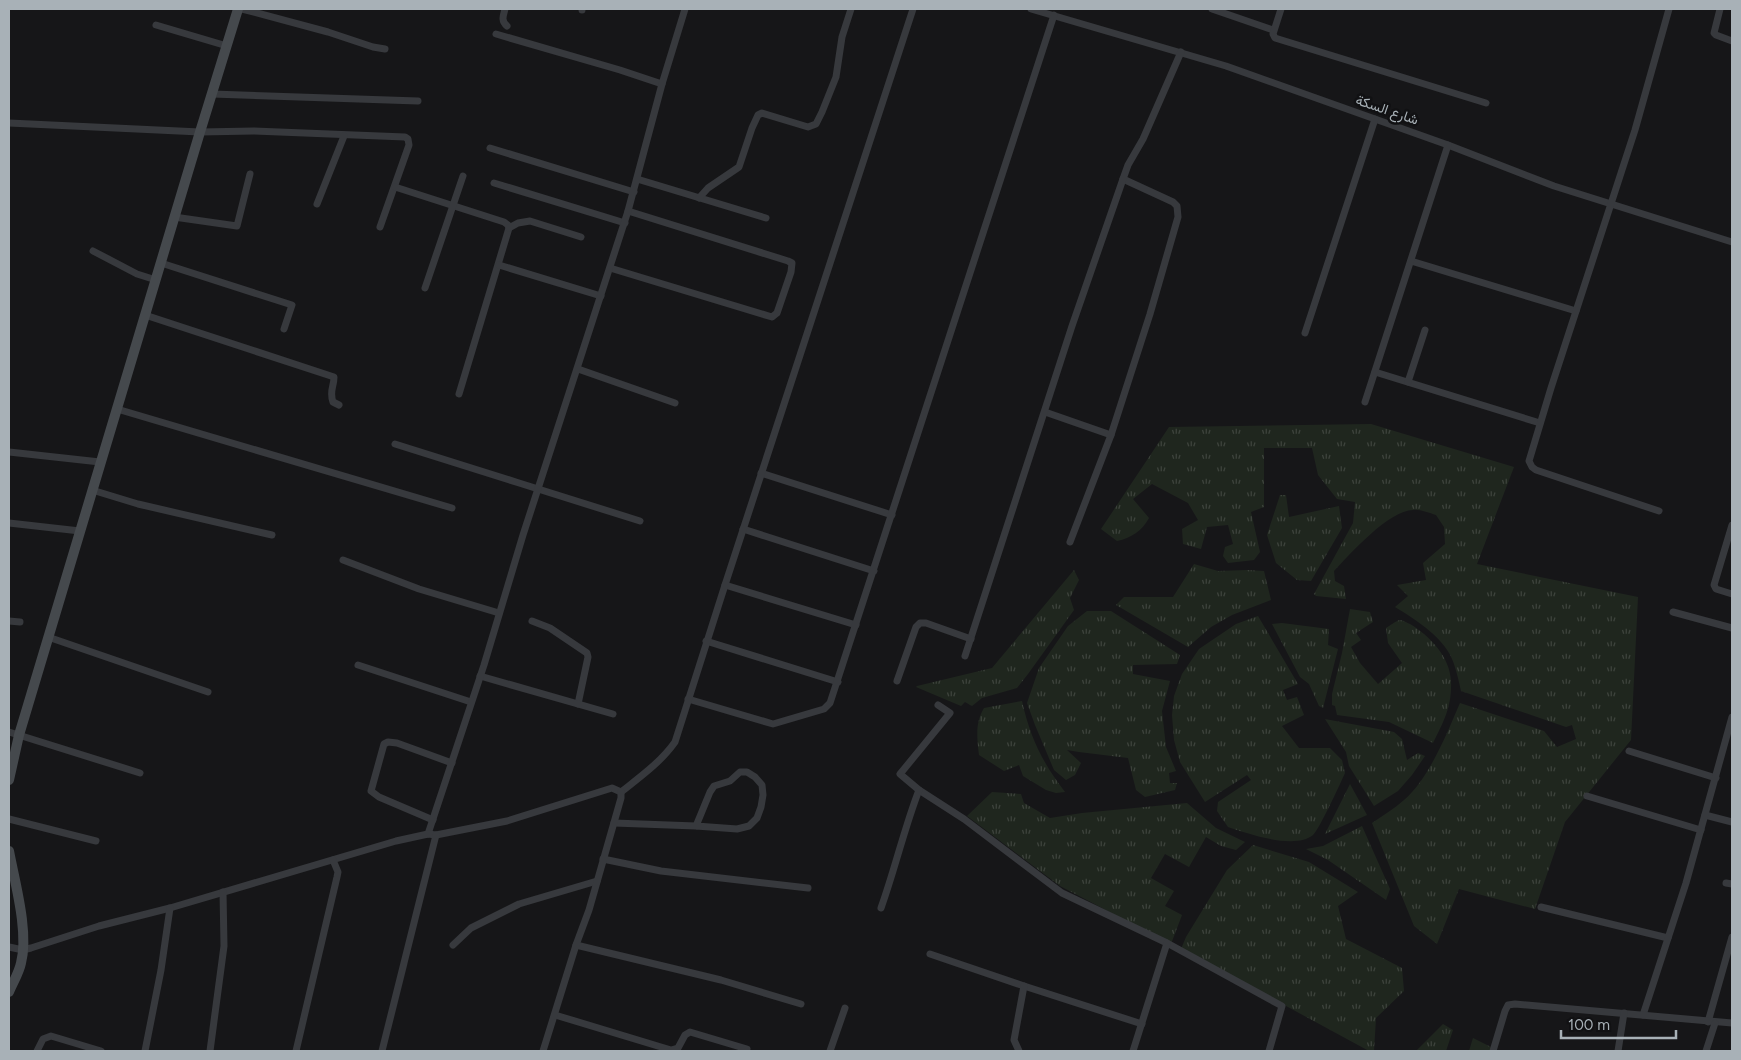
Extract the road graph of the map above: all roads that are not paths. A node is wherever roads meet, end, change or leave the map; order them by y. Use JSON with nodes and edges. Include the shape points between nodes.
{"nodes":[{"id":1,"x":240,"y":9,"type":"edge"},
{"id":2,"x":505,"y":9,"type":"edge"},
{"id":3,"x":685,"y":9,"type":"edge"},
{"id":4,"x":851,"y":9,"type":"edge"},
{"id":5,"x":913,"y":9,"type":"edge"},
{"id":6,"x":1031,"y":9,"type":"edge"},
{"id":7,"x":1212,"y":9,"type":"edge"},
{"id":8,"x":1281,"y":9,"type":"edge"},
{"id":9,"x":1669,"y":9,"type":"edge"},
{"id":10,"x":1720,"y":9,"type":"edge"},
{"id":11,"x":1054,"y":15,"type":"junction"},
{"id":12,"x":156,"y":25,"type":"dead end"},
{"id":13,"x":507,"y":26,"type":"dead end"},
{"id":14,"x":1274,"y":30,"type":"junction"},
{"id":15,"x":496,"y":34,"type":"dead end"},
{"id":16,"x":1732,"y":41,"type":"edge"},
{"id":17,"x":227,"y":46,"type":"junction"},
{"id":18,"x":385,"y":49,"type":"dead end"},
{"id":19,"x":1182,"y":52,"type":"junction"},
{"id":20,"x":662,"y":84,"type":"junction"},
{"id":21,"x":212,"y":94,"type":"junction"},
{"id":22,"x":418,"y":101,"type":"dead end"},
{"id":23,"x":1486,"y":103,"type":"dead end"},
{"id":24,"x":1375,"y":119,"type":"junction"},
{"id":25,"x":9,"y":123,"type":"edge"},
{"id":26,"x":200,"y":132,"type":"junction"},
{"id":27,"x":344,"y":136,"type":"junction"},
{"id":28,"x":1448,"y":145,"type":"junction"},
{"id":29,"x":490,"y":148,"type":"dead end"},
{"id":30,"x":250,"y":174,"type":"dead end"},
{"id":31,"x":463,"y":176,"type":"dead end"},
{"id":32,"x":637,"y":179,"type":"junction"},
{"id":33,"x":1123,"y":179,"type":"junction"},
{"id":34,"x":494,"y":183,"type":"dead end"},
{"id":35,"x":395,"y":187,"type":"junction"},
{"id":36,"x":634,"y":192,"type":"junction"},
{"id":37,"x":699,"y":198,"type":"junction"},
{"id":38,"x":1611,"y":203,"type":"junction"},
{"id":39,"x":318,"y":204,"type":"dead end"},
{"id":40,"x":453,"y":206,"type":"junction"},
{"id":41,"x":628,"y":211,"type":"junction"},
{"id":42,"x":174,"y":217,"type":"junction"},
{"id":43,"x":766,"y":218,"type":"dead end"},
{"id":44,"x":625,"y":223,"type":"junction"},
{"id":45,"x":380,"y":227,"type":"dead end"},
{"id":46,"x":509,"y":228,"type":"junction"},
{"id":47,"x":581,"y":237,"type":"dead end"},
{"id":48,"x":1732,"y":242,"type":"edge"},
{"id":49,"x":93,"y":251,"type":"dead end"},
{"id":50,"x":1411,"y":261,"type":"junction"},
{"id":51,"x":161,"y":263,"type":"junction"},
{"id":52,"x":499,"y":265,"type":"junction"},
{"id":53,"x":610,"y":268,"type":"junction"},
{"id":54,"x":156,"y":280,"type":"junction"},
{"id":55,"x":425,"y":288,"type":"dead end"},
{"id":56,"x":601,"y":296,"type":"junction"},
{"id":57,"x":1576,"y":311,"type":"junction"},
{"id":58,"x":145,"y":315,"type":"junction"},
{"id":59,"x":284,"y":329,"type":"dead end"},
{"id":60,"x":1425,"y":330,"type":"dead end"},
{"id":61,"x":1305,"y":333,"type":"dead end"},
{"id":62,"x":578,"y":369,"type":"junction"},
{"id":63,"x":1375,"y":372,"type":"junction"},
{"id":64,"x":1408,"y":382,"type":"junction"},
{"id":65,"x":460,"y":394,"type":"dead end"},
{"id":66,"x":1365,"y":402,"type":"dead end"},
{"id":67,"x":675,"y":403,"type":"dead end"},
{"id":68,"x":339,"y":405,"type":"dead end"},
{"id":69,"x":117,"y":409,"type":"junction"},
{"id":70,"x":1045,"y":412,"type":"junction"},
{"id":71,"x":1540,"y":423,"type":"junction"},
{"id":72,"x":1111,"y":435,"type":"junction"},
{"id":73,"x":395,"y":444,"type":"dead end"},
{"id":74,"x":9,"y":452,"type":"edge"},
{"id":75,"x":100,"y":462,"type":"junction"},
{"id":76,"x":761,"y":473,"type":"junction"},
{"id":77,"x":92,"y":490,"type":"junction"},
{"id":78,"x":538,"y":490,"type":"junction"},
{"id":79,"x":452,"y":508,"type":"dead end"},
{"id":80,"x":1659,"y":511,"type":"dead end"},
{"id":81,"x":892,"y":515,"type":"junction"},
{"id":82,"x":640,"y":521,"type":"dead end"},
{"id":83,"x":9,"y":523,"type":"edge"},
{"id":84,"x":1732,"y":525,"type":"edge"},
{"id":85,"x":743,"y":529,"type":"junction"},
{"id":86,"x":80,"y":531,"type":"junction"},
{"id":87,"x":272,"y":535,"type":"dead end"},
{"id":88,"x":1070,"y":542,"type":"dead end"},
{"id":89,"x":343,"y":560,"type":"dead end"},
{"id":90,"x":874,"y":571,"type":"junction"},
{"id":91,"x":725,"y":584,"type":"junction"},
{"id":92,"x":1732,"y":594,"type":"edge"},
{"id":93,"x":1673,"y":612,"type":"dead end"},
{"id":94,"x":499,"y":613,"type":"junction"},
{"id":95,"x":9,"y":621,"type":"edge"},
{"id":96,"x":532,"y":621,"type":"dead end"},
{"id":97,"x":20,"y":622,"type":"dead end"},
{"id":98,"x":856,"y":626,"type":"junction"},
{"id":99,"x":1732,"y":628,"type":"edge"},
{"id":100,"x":48,"y":637,"type":"junction"},
{"id":101,"x":972,"y":639,"type":"junction"},
{"id":102,"x":706,"y":641,"type":"junction"},
{"id":103,"x":966,"y":656,"type":"dead end"},
{"id":104,"x":358,"y":665,"type":"dead end"},
{"id":105,"x":480,"y":676,"type":"junction"},
{"id":106,"x":897,"y":681,"type":"dead end"},
{"id":107,"x":838,"y":682,"type":"junction"},
{"id":108,"x":208,"y":692,"type":"dead end"},
{"id":109,"x":688,"y":699,"type":"junction"},
{"id":110,"x":471,"y":702,"type":"junction"},
{"id":111,"x":578,"y":704,"type":"junction"},
{"id":112,"x":938,"y":705,"type":"dead end"},
{"id":113,"x":613,"y":714,"type":"dead end"},
{"id":114,"x":1732,"y":717,"type":"edge"},
{"id":115,"x":14,"y":733,"type":"edge"},
{"id":116,"x":1629,"y":751,"type":"dead end"},
{"id":117,"x":452,"y":763,"type":"junction"},
{"id":118,"x":140,"y":773,"type":"dead end"},
{"id":119,"x":1716,"y":778,"type":"junction"},
{"id":120,"x":9,"y":780,"type":"edge"},
{"id":121,"x":919,"y":790,"type":"junction"},
{"id":122,"x":621,"y":792,"type":"junction"},
{"id":123,"x":1587,"y":796,"type":"dead end"},
{"id":124,"x":1705,"y":814,"type":"junction"},
{"id":125,"x":9,"y":819,"type":"edge"},
{"id":126,"x":433,"y":820,"type":"junction"},
{"id":127,"x":1732,"y":822,"type":"edge"},
{"id":128,"x":614,"y":823,"type":"junction"},
{"id":129,"x":696,"y":826,"type":"junction"},
{"id":130,"x":1701,"y":830,"type":"junction"},
{"id":131,"x":428,"y":834,"type":"junction"},
{"id":132,"x":436,"y":835,"type":"junction"},
{"id":133,"x":96,"y":841,"type":"dead end"},
{"id":134,"x":9,"y":851,"type":"edge"},
{"id":135,"x":603,"y":859,"type":"junction"},
{"id":136,"x":333,"y":860,"type":"junction"},
{"id":137,"x":597,"y":881,"type":"junction"},
{"id":138,"x":808,"y":888,"type":"dead end"},
{"id":139,"x":223,"y":892,"type":"junction"},
{"id":140,"x":1541,"y":907,"type":"dead end"},
{"id":141,"x":170,"y":908,"type":"junction"},
{"id":142,"x":881,"y":908,"type":"dead end"},
{"id":143,"x":1732,"y":937,"type":"edge"},
{"id":144,"x":1668,"y":938,"type":"junction"},
{"id":145,"x":1167,"y":943,"type":"junction"},
{"id":146,"x":453,"y":945,"type":"dead end"},
{"id":147,"x":576,"y":945,"type":"junction"},
{"id":148,"x":9,"y":948,"type":"edge"},
{"id":149,"x":23,"y":950,"type":"junction"},
{"id":150,"x":930,"y":954,"type":"dead end"},
{"id":151,"x":1024,"y":986,"type":"junction"},
{"id":152,"x":9,"y":992,"type":"edge"},
{"id":153,"x":801,"y":1004,"type":"dead end"},
{"id":154,"x":845,"y":1008,"type":"dead end"},
{"id":155,"x":1624,"y":1013,"type":"junction"},
{"id":156,"x":556,"y":1015,"type":"junction"},
{"id":157,"x":1643,"y":1015,"type":"junction"},
{"id":158,"x":1711,"y":1022,"type":"junction"},
{"id":159,"x":1732,"y":1023,"type":"edge"},
{"id":160,"x":1142,"y":1024,"type":"junction"},
{"id":161,"x":747,"y":1049,"type":"dead end"},
{"id":162,"x":37,"y":1051,"type":"edge"},
{"id":163,"x":101,"y":1051,"type":"edge"},
{"id":164,"x":145,"y":1051,"type":"edge"},
{"id":165,"x":210,"y":1051,"type":"edge"},
{"id":166,"x":296,"y":1051,"type":"edge"},
{"id":167,"x":382,"y":1051,"type":"edge"},
{"id":168,"x":543,"y":1051,"type":"edge"},
{"id":169,"x":830,"y":1051,"type":"edge"},
{"id":170,"x":1020,"y":1051,"type":"edge"},
{"id":171,"x":1133,"y":1051,"type":"edge"},
{"id":172,"x":1269,"y":1051,"type":"edge"},
{"id":173,"x":1493,"y":1051,"type":"edge"},
{"id":174,"x":1618,"y":1051,"type":"edge"},
{"id":175,"x":1706,"y":1051,"type":"edge"}],
"edges":[{"from":1,"to":17,"type":"main road"},
{"from":1,"to":18,"type":"street"},
{"from":2,"to":13,"type":"street","via":[[503,23]]},
{"from":3,"to":20,"type":"street"},
{"from":4,"to":37,"type":"street","via":[[842,37],[836,77],[816,124],[808,127],[762,113],[752,128],[739,167]]},
{"from":5,"to":76,"type":"street"},
{"from":6,"to":11,"type":"street","name":"شارع السكة"},
{"from":7,"to":14,"type":"street"},
{"from":8,"to":14,"type":"street"},
{"from":9,"to":38,"type":"street"},
{"from":10,"to":16,"type":"street","via":[[1714,33]]},
{"from":11,"to":19,"type":"street","name":"شارع السكة"},
{"from":11,"to":81,"type":"street"},
{"from":12,"to":17,"type":"street"},
{"from":14,"to":23,"type":"street","via":[[1275,38]]},
{"from":15,"to":20,"type":"street"},
{"from":17,"to":21,"type":"main road"},
{"from":19,"to":24,"type":"street","name":"شارع السكة"},
{"from":19,"to":33,"type":"street"},
{"from":20,"to":32,"type":"street"},
{"from":21,"to":22,"type":"street"},
{"from":21,"to":26,"type":"main road"},
{"from":24,"to":28,"type":"street","name":"شارع السكة"},
{"from":24,"to":61,"type":"street"},
{"from":25,"to":26,"type":"street"},
{"from":26,"to":27,"type":"street"},
{"from":26,"to":42,"type":"main road"},
{"from":27,"to":35,"type":"street","via":[[408,139],[409,145]]},
{"from":27,"to":39,"type":"street"},
{"from":28,"to":38,"type":"street","name":"شارع السكة","via":[[1554,186]]},
{"from":28,"to":50,"type":"street"},
{"from":29,"to":36,"type":"street"},
{"from":30,"to":42,"type":"street","via":[[237,226]]},
{"from":31,"to":40,"type":"street"},
{"from":32,"to":36,"type":"street"},
{"from":32,"to":37,"type":"street"},
{"from":33,"to":70,"type":"street"},
{"from":33,"to":72,"type":"street","via":[[1173,202],[1179,211]]},
{"from":34,"to":44,"type":"street"},
{"from":35,"to":40,"type":"street"},
{"from":35,"to":45,"type":"street"},
{"from":36,"to":41,"type":"street"},
{"from":37,"to":43,"type":"street"},
{"from":38,"to":48,"type":"street","name":"شارع السكة"},
{"from":38,"to":57,"type":"street"},
{"from":40,"to":46,"type":"street","via":[[504,222]]},
{"from":40,"to":55,"type":"street"},
{"from":41,"to":44,"type":"street"},
{"from":41,"to":53,"type":"street","via":[[788,260],[792,263],[791,272],[777,313],[772,317]]},
{"from":42,"to":51,"type":"main road"},
{"from":44,"to":53,"type":"street"},
{"from":46,"to":47,"type":"street","via":[[530,221]]},
{"from":46,"to":52,"type":"street"},
{"from":49,"to":54,"type":"street"},
{"from":50,"to":57,"type":"street"},
{"from":50,"to":63,"type":"street"},
{"from":51,"to":54,"type":"main road"},
{"from":51,"to":59,"type":"street","via":[[292,305]]},
{"from":52,"to":56,"type":"street"},
{"from":52,"to":65,"type":"street"},
{"from":53,"to":56,"type":"street"},
{"from":54,"to":58,"type":"main road"},
{"from":56,"to":62,"type":"street"},
{"from":57,"to":71,"type":"street"},
{"from":58,"to":68,"type":"street","via":[[334,377],[330,395]]},
{"from":58,"to":69,"type":"main road"},
{"from":60,"to":64,"type":"street"},
{"from":62,"to":67,"type":"street"},
{"from":62,"to":78,"type":"street"},
{"from":63,"to":64,"type":"street"},
{"from":63,"to":66,"type":"street"},
{"from":64,"to":71,"type":"street"},
{"from":69,"to":75,"type":"main road"},
{"from":69,"to":79,"type":"street"},
{"from":70,"to":72,"type":"street"},
{"from":70,"to":101,"type":"street"},
{"from":71,"to":80,"type":"street","via":[[1529,461],[1536,470]]},
{"from":72,"to":88,"type":"street"},
{"from":73,"to":78,"type":"street"},
{"from":74,"to":75,"type":"street"},
{"from":75,"to":77,"type":"main road"},
{"from":76,"to":81,"type":"street"},
{"from":76,"to":85,"type":"street"},
{"from":77,"to":86,"type":"main road"},
{"from":77,"to":87,"type":"street"},
{"from":78,"to":82,"type":"street"},
{"from":78,"to":94,"type":"street"},
{"from":81,"to":90,"type":"street"},
{"from":83,"to":86,"type":"street"},
{"from":84,"to":92,"type":"street","via":[[1714,585],[1716,589]]},
{"from":85,"to":90,"type":"street"},
{"from":85,"to":91,"type":"street"},
{"from":86,"to":100,"type":"main road"},
{"from":89,"to":94,"type":"street"},
{"from":90,"to":98,"type":"street"},
{"from":91,"to":98,"type":"street"},
{"from":91,"to":102,"type":"street"},
{"from":93,"to":99,"type":"street"},
{"from":94,"to":105,"type":"street"},
{"from":95,"to":97,"type":"street"},
{"from":96,"to":111,"type":"street","via":[[550,628],[587,653]]},
{"from":98,"to":107,"type":"street"},
{"from":100,"to":108,"type":"street"},
{"from":100,"to":115,"type":"main road"},
{"from":101,"to":103,"type":"street"},
{"from":101,"to":106,"type":"street","via":[[920,623]]},
{"from":102,"to":107,"type":"street"},
{"from":102,"to":109,"type":"street"},
{"from":104,"to":110,"type":"street"},
{"from":105,"to":110,"type":"street"},
{"from":105,"to":111,"type":"street"},
{"from":107,"to":109,"type":"street","via":[[827,706],[773,724]]},
{"from":109,"to":122,"type":"street","via":[[675,742],[668,752]]},
{"from":110,"to":117,"type":"street"},
{"from":111,"to":113,"type":"street"},
{"from":112,"to":121,"type":"street","via":[[950,713],[900,774]]},
{"from":114,"to":119,"type":"street"},
{"from":115,"to":118,"type":"street"},
{"from":115,"to":120,"type":"main road"},
{"from":116,"to":119,"type":"street"},
{"from":117,"to":126,"type":"street"},
{"from":117,"to":126,"type":"street","via":[[397,743],[384,744],[371,792]]},
{"from":119,"to":124,"type":"street"},
{"from":121,"to":142,"type":"street"},
{"from":121,"to":145,"type":"street","via":[[964,819],[1062,893]]},
{"from":122,"to":128,"type":"street"},
{"from":122,"to":132,"type":"street","via":[[612,788],[507,821]]},
{"from":123,"to":130,"type":"street"},
{"from":124,"to":127,"type":"street"},
{"from":124,"to":130,"type":"street"},
{"from":125,"to":133,"type":"street"},
{"from":126,"to":131,"type":"street"},
{"from":128,"to":129,"type":"street"},
{"from":128,"to":135,"type":"street"},
{"from":129,"to":129,"type":"street","via":[[737,829],[750,826],[761,807],[762,785],[747,772],[740,772],[714,786]]},
{"from":130,"to":144,"type":"street"},
{"from":131,"to":132,"type":"street"},
{"from":131,"to":136,"type":"street"},
{"from":132,"to":167,"type":"street"},
{"from":134,"to":149,"type":"main road"},
{"from":135,"to":137,"type":"street"},
{"from":135,"to":138,"type":"street","via":[[661,871]]},
{"from":136,"to":139,"type":"street"},
{"from":136,"to":166,"type":"street","via":[[338,872]]},
{"from":137,"to":146,"type":"street","via":[[519,904],[471,928]]},
{"from":137,"to":147,"type":"street"},
{"from":139,"to":141,"type":"street"},
{"from":139,"to":165,"type":"street","via":[[224,946]]},
{"from":140,"to":144,"type":"street"},
{"from":141,"to":149,"type":"street"},
{"from":141,"to":164,"type":"street"},
{"from":143,"to":158,"type":"street"},
{"from":144,"to":157,"type":"street"},
{"from":145,"to":160,"type":"street"},
{"from":145,"to":172,"type":"street","via":[[1282,1006]]},
{"from":147,"to":153,"type":"street","via":[[721,980]]},
{"from":147,"to":156,"type":"street"},
{"from":148,"to":149,"type":"street"},
{"from":149,"to":152,"type":"main road"},
{"from":150,"to":151,"type":"street"},
{"from":151,"to":160,"type":"street"},
{"from":151,"to":170,"type":"street","via":[[1014,1040]]},
{"from":154,"to":169,"type":"street"},
{"from":155,"to":157,"type":"street"},
{"from":155,"to":173,"type":"street","via":[[1508,1005]]},
{"from":155,"to":174,"type":"street"},
{"from":156,"to":161,"type":"street","via":[[671,1050],[678,1048],[690,1032]]},
{"from":156,"to":168,"type":"street"},
{"from":157,"to":158,"type":"street"},
{"from":158,"to":159,"type":"street"},
{"from":158,"to":175,"type":"street"},
{"from":160,"to":171,"type":"street"},
{"from":162,"to":163,"type":"street","via":[[43,1039],[51,1036]]}]}
